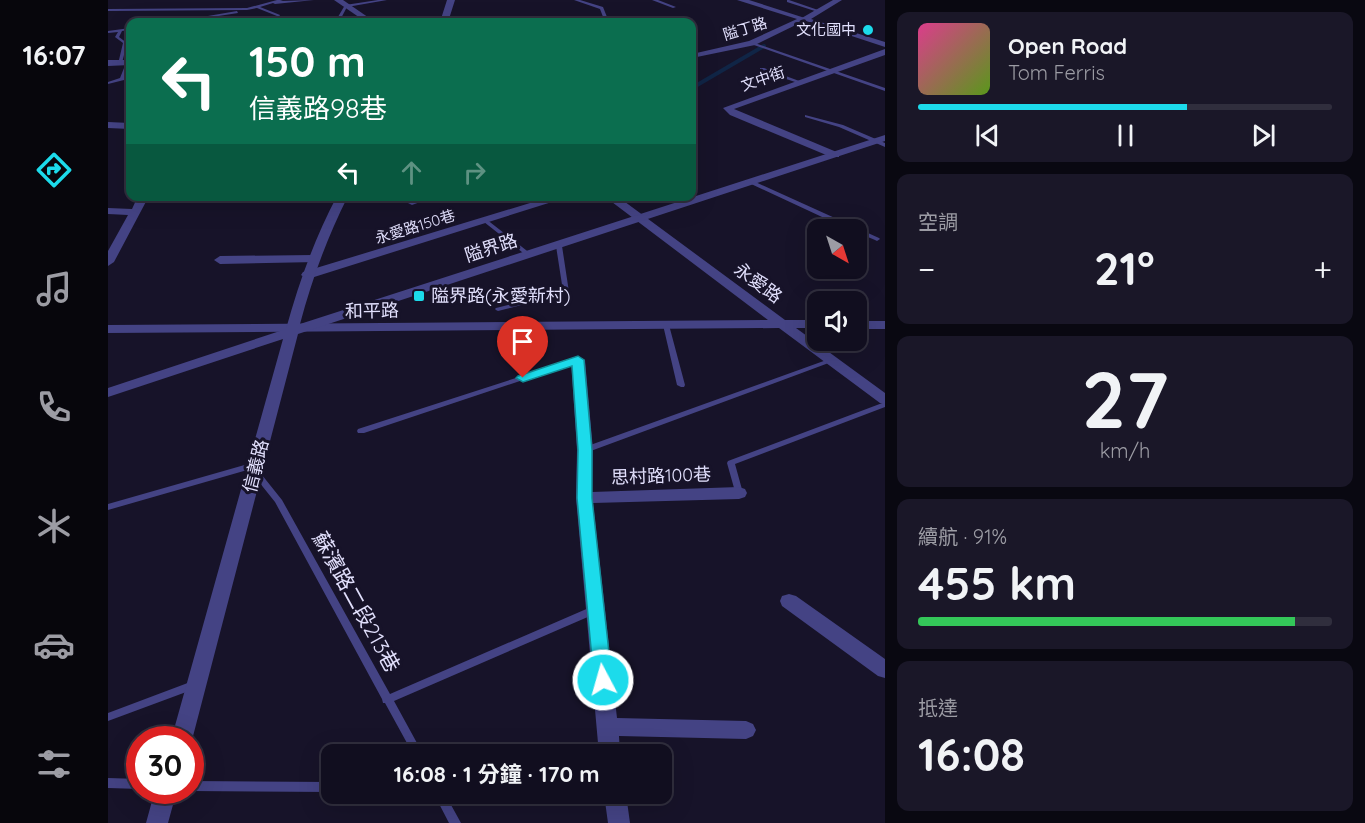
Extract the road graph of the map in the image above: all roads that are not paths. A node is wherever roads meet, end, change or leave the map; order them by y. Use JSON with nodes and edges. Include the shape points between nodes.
{"nodes":[{"id":1,"x":281,"y":0,"type":"edge"},
{"id":2,"x":312,"y":0,"type":"edge"},
{"id":3,"x":338,"y":0,"type":"edge"},
{"id":4,"x":385,"y":0,"type":"edge"},
{"id":5,"x":451,"y":0,"type":"edge"},
{"id":6,"x":576,"y":0,"type":"edge"},
{"id":7,"x":654,"y":0,"type":"edge"},
{"id":8,"x":741,"y":0,"type":"edge"},
{"id":9,"x":834,"y":1,"type":"edge"},
{"id":10,"x":192,"y":2,"type":"dead end"},
{"id":11,"x":788,"y":2,"type":"dead end"},
{"id":12,"x":270,"y":3,"type":"junction"},
{"id":13,"x":346,"y":6,"type":"junction"},
{"id":14,"x":258,"y":7,"type":"junction"},
{"id":15,"x":674,"y":7,"type":"dead end"},
{"id":16,"x":190,"y":9,"type":"junction"},
{"id":17,"x":247,"y":9,"type":"junction"},
{"id":18,"x":108,"y":10,"type":"edge"},
{"id":19,"x":819,"y":11,"type":"junction"},
{"id":20,"x":213,"y":18,"type":"edge"},
{"id":21,"x":277,"y":18,"type":"edge"},
{"id":22,"x":339,"y":18,"type":"edge"},
{"id":23,"x":365,"y":18,"type":"edge"},
{"id":24,"x":445,"y":18,"type":"edge"},
{"id":25,"x":606,"y":18,"type":"edge"},
{"id":26,"x":804,"y":19,"type":"junction"},
{"id":27,"x":126,"y":29,"type":"edge"},
{"id":28,"x":121,"y":30,"type":"junction"},
{"id":29,"x":108,"y":32,"type":"edge"},
{"id":30,"x":752,"y":43,"type":"junction"},
{"id":31,"x":885,"y":45,"type":"edge"},
{"id":32,"x":124,"y":50,"type":"joint"},
{"id":33,"x":885,"y":52,"type":"edge"},
{"id":34,"x":696,"y":55,"type":"edge"},
{"id":35,"x":108,"y":63,"type":"edge"},
{"id":36,"x":126,"y":63,"type":"edge"},
{"id":37,"x":762,"y":69,"type":"dead end"},
{"id":38,"x":832,"y":71,"type":"junction"},
{"id":39,"x":800,"y":82,"type":"junction"},
{"id":40,"x":108,"y":84,"type":"edge"},
{"id":41,"x":885,"y":90,"type":"edge"},
{"id":42,"x":807,"y":116,"type":"dead end"},
{"id":43,"x":108,"y":125,"type":"edge"},
{"id":44,"x":126,"y":126,"type":"edge"},
{"id":45,"x":882,"y":141,"type":"edge"},
{"id":46,"x":835,"y":155,"type":"junction"},
{"id":47,"x":751,"y":182,"type":"junction"},
{"id":48,"x":696,"y":200,"type":"edge"},
{"id":49,"x":141,"y":201,"type":"edge"},
{"id":50,"x":341,"y":201,"type":"edge"},
{"id":51,"x":415,"y":201,"type":"edge"},
{"id":52,"x":550,"y":201,"type":"edge"},
{"id":53,"x":616,"y":201,"type":"edge"},
{"id":54,"x":693,"y":201,"type":"edge"},
{"id":55,"x":412,"y":202,"type":"dead end"},
{"id":56,"x":108,"y":211,"type":"edge"},
{"id":57,"x":134,"y":212,"type":"junction"},
{"id":58,"x":639,"y":219,"type":"junction"},
{"id":59,"x":832,"y":219,"type":"edge"},
{"id":60,"x":486,"y":221,"type":"junction"},
{"id":61,"x":867,"y":235,"type":"edge"},
{"id":62,"x":877,"y":239,"type":"dead end"},
{"id":63,"x":559,"y":246,"type":"junction"},
{"id":64,"x":529,"y":255,"type":"junction"},
{"id":65,"x":313,"y":259,"type":"junction"},
{"id":66,"x":220,"y":260,"type":"dead end"},
{"id":67,"x":108,"y":262,"type":"edge"},
{"id":68,"x":307,"y":275,"type":"junction"},
{"id":69,"x":498,"y":309,"type":"dead end"},
{"id":70,"x":784,"y":324,"type":"junction"},
{"id":71,"x":807,"y":324,"type":"edge"},
{"id":72,"x":666,"y":325,"type":"junction"},
{"id":73,"x":867,"y":325,"type":"edge"},
{"id":74,"x":885,"y":325,"type":"edge"},
{"id":75,"x":108,"y":329,"type":"edge"},
{"id":76,"x":291,"y":330,"type":"junction"},
{"id":77,"x":578,"y":360,"type":"joint"},
{"id":78,"x":832,"y":360,"type":"junction"},
{"id":79,"x":681,"y":385,"type":"dead end"},
{"id":80,"x":108,"y":393,"type":"edge"},
{"id":81,"x":885,"y":402,"type":"edge"},
{"id":82,"x":361,"y":431,"type":"dead end"},
{"id":83,"x":585,"y":450,"type":"junction"},
{"id":84,"x":255,"y":468,"type":"junction"},
{"id":85,"x":739,"y":493,"type":"joint"},
{"id":86,"x":584,"y":498,"type":"junction"},
{"id":87,"x":108,"y":507,"type":"edge"},
{"id":88,"x":789,"y":601,"type":"dead end"},
{"id":89,"x":596,"y":610,"type":"junction"},
{"id":90,"x":885,"y":670,"type":"edge"},
{"id":91,"x":197,"y":683,"type":"junction"},
{"id":92,"x":387,"y":700,"type":"junction"},
{"id":93,"x":108,"y":717,"type":"edge"},
{"id":94,"x":185,"y":726,"type":"edge"},
{"id":95,"x":609,"y":728,"type":"junction"},
{"id":96,"x":746,"y":730,"type":"dead end"},
{"id":97,"x":412,"y":744,"type":"edge"},
{"id":98,"x":610,"y":744,"type":"edge"},
{"id":99,"x":108,"y":783,"type":"edge"},
{"id":100,"x":126,"y":784,"type":"edge"},
{"id":101,"x":204,"y":786,"type":"edge"},
{"id":102,"x":321,"y":787,"type":"edge"},
{"id":103,"x":162,"y":804,"type":"edge"},
{"id":104,"x":445,"y":804,"type":"edge"},
{"id":105,"x":616,"y":804,"type":"edge"},
{"id":106,"x":157,"y":823,"type":"edge"},
{"id":107,"x":455,"y":823,"type":"edge"},
{"id":108,"x":619,"y":823,"type":"edge"}],
"edges":[{"from":1,"to":12,"type":"lane"},
{"from":2,"to":12,"type":"lane"},
{"from":3,"to":13,"type":"street"},
{"from":4,"to":13,"type":"lane"},
{"from":5,"to":24,"type":"street"},
{"from":6,"to":25,"type":"lane","via":[[602,8]]},
{"from":7,"to":15,"type":"lane"},
{"from":8,"to":26,"type":"street"},
{"from":9,"to":19,"type":"street","name":"隘丁路"},
{"from":10,"to":16,"type":"lane"},
{"from":11,"to":19,"type":"lane"},
{"from":12,"to":14,"type":"lane"},
{"from":13,"to":22,"type":"lane"},
{"from":13,"to":23,"type":"street"},
{"from":14,"to":17,"type":"lane"},
{"from":14,"to":21,"type":"lane","via":[[279,15]]},
{"from":16,"to":17,"type":"lane"},
{"from":16,"to":18,"type":"lane"},
{"from":17,"to":20,"type":"lane"},
{"from":19,"to":26,"type":"street","name":"隘丁路"},
{"from":26,"to":30,"type":"street","name":"隘丁路"},
{"from":26,"to":31,"type":"street"},
{"from":27,"to":28,"type":"lane"},
{"from":28,"to":29,"type":"lane"},
{"from":28,"to":32,"type":"lane","via":[[117,37],[125,43]]},
{"from":30,"to":34,"type":"street","name":"隘丁路"},
{"from":30,"to":38,"type":"lane"},
{"from":32,"to":36,"type":"lane"},
{"from":33,"to":38,"type":"street","name":"文中街"},
{"from":35,"to":36,"type":"street"},
{"from":36,"to":40,"type":"lane","via":[[122,79]]},
{"from":37,"to":39,"type":"lane"},
{"from":38,"to":39,"type":"street","name":"文中街"},
{"from":38,"to":41,"type":"lane"},
{"from":39,"to":46,"type":"street","name":"文中街","via":[[732,105],[728,111]]},
{"from":42,"to":45,"type":"lane"},
{"from":43,"to":44,"type":"street"},
{"from":45,"to":46,"type":"street","name":"隘界路"},
{"from":46,"to":47,"type":"street","name":"隘界路"},
{"from":47,"to":48,"type":"street","name":"隘界路"},
{"from":47,"to":59,"type":"lane"},
{"from":49,"to":57,"type":"street"},
{"from":50,"to":65,"type":"street","name":"信義路"},
{"from":51,"to":55,"type":"street"},
{"from":52,"to":60,"type":"street","name":"永愛路150巷"},
{"from":53,"to":58,"type":"street","name":"永愛路"},
{"from":54,"to":58,"type":"street","name":"隘界路"},
{"from":56,"to":57,"type":"street"},
{"from":57,"to":67,"type":"street"},
{"from":58,"to":63,"type":"street","name":"隘界路"},
{"from":58,"to":70,"type":"street","name":"永愛路"},
{"from":60,"to":64,"type":"lane"},
{"from":60,"to":68,"type":"street","name":"永愛路150巷"},
{"from":61,"to":62,"type":"lane"},
{"from":63,"to":64,"type":"street","name":"隘界路"},
{"from":63,"to":69,"type":"lane","via":[[566,292]]},
{"from":64,"to":76,"type":"street","name":"隘界路"},
{"from":65,"to":66,"type":"street"},
{"from":65,"to":68,"type":"street","name":"信義路"},
{"from":68,"to":76,"type":"street","name":"信義路"},
{"from":70,"to":71,"type":"street","name":"和平路"},
{"from":70,"to":72,"type":"street","name":"和平路"},
{"from":70,"to":78,"type":"street","name":"永愛路"},
{"from":72,"to":76,"type":"street","name":"和平路"},
{"from":72,"to":79,"type":"lane"},
{"from":73,"to":74,"type":"street"},
{"from":75,"to":76,"type":"street","name":"和平路"},
{"from":76,"to":80,"type":"street","name":"隘界路"},
{"from":76,"to":84,"type":"street","name":"信義路"},
{"from":77,"to":82,"type":"lane"},
{"from":77,"to":83,"type":"street"},
{"from":78,"to":81,"type":"street","name":"永愛路"},
{"from":78,"to":83,"type":"lane"},
{"from":81,"to":85,"type":"lane","via":[[730,463]]},
{"from":83,"to":86,"type":"street"},
{"from":84,"to":87,"type":"lane"},
{"from":84,"to":91,"type":"street","name":"信義路"},
{"from":84,"to":92,"type":"lane","name":"蘇濱路二段213巷","via":[[278,500]]},
{"from":85,"to":86,"type":"street","name":"思村路100巷"},
{"from":86,"to":89,"type":"street"},
{"from":88,"to":90,"type":"street"},
{"from":89,"to":92,"type":"lane"},
{"from":89,"to":95,"type":"street"},
{"from":91,"to":93,"type":"lane"},
{"from":91,"to":94,"type":"street","name":"信義路"},
{"from":92,"to":97,"type":"lane","name":"蘇濱路二段213巷"},
{"from":95,"to":96,"type":"street"},
{"from":95,"to":98,"type":"street"},
{"from":99,"to":100,"type":"lane"},
{"from":101,"to":102,"type":"lane"},
{"from":103,"to":106,"type":"street"},
{"from":104,"to":107,"type":"lane"},
{"from":105,"to":108,"type":"street"}]}
